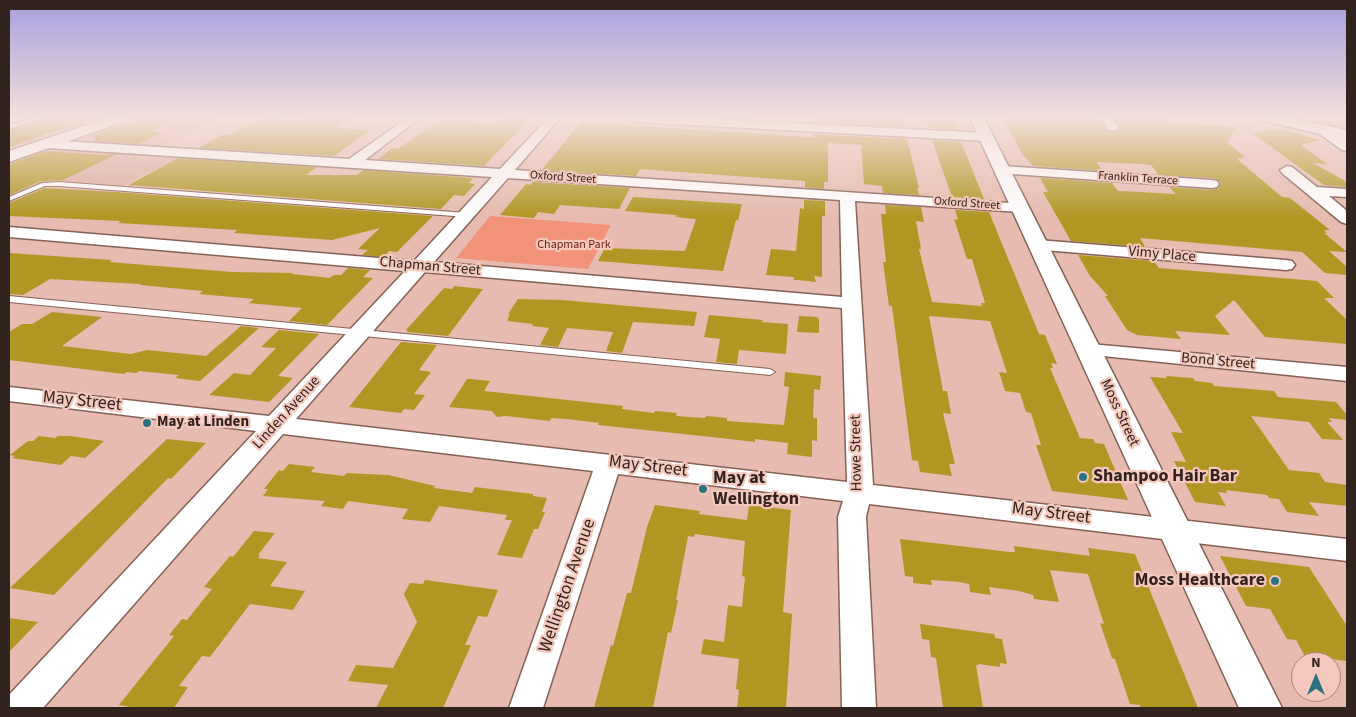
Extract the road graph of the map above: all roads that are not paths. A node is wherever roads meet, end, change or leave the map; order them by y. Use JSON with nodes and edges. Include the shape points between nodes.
{"nodes":[{"id":1,"x":27,"y":151,"type":"edge"},
{"id":2,"x":160,"y":151,"type":"edge"},
{"id":3,"x":368,"y":151,"type":"edge"},
{"id":4,"x":524,"y":151,"type":"edge"},
{"id":5,"x":994,"y":151,"type":"edge"},
{"id":6,"x":9,"y":158,"type":"edge"},
{"id":7,"x":351,"y":164,"type":"junction"},
{"id":8,"x":1003,"y":170,"type":"junction"},
{"id":9,"x":1287,"y":170,"type":"dead end"},
{"id":10,"x":504,"y":174,"type":"junction"},
{"id":11,"x":1212,"y":184,"type":"dead end"},
{"id":12,"x":1312,"y":191,"type":"junction"},
{"id":13,"x":1347,"y":193,"type":"edge"},
{"id":14,"x":847,"y":197,"type":"junction"},
{"id":15,"x":9,"y":198,"type":"edge"},
{"id":16,"x":1020,"y":208,"type":"junction"},
{"id":17,"x":467,"y":215,"type":"junction"},
{"id":18,"x":1347,"y":219,"type":"edge"},
{"id":19,"x":9,"y":232,"type":"edge"},
{"id":20,"x":1038,"y":245,"type":"junction"},
{"id":21,"x":1286,"y":265,"type":"dead end"},
{"id":22,"x":421,"y":266,"type":"junction"},
{"id":23,"x":9,"y":299,"type":"edge"},
{"id":24,"x":851,"y":303,"type":"junction"},
{"id":25,"x":360,"y":333,"type":"junction"},
{"id":26,"x":1090,"y":350,"type":"junction"},
{"id":27,"x":770,"y":372,"type":"dead end"},
{"id":28,"x":1347,"y":374,"type":"edge"},
{"id":29,"x":19,"y":395,"type":"edge"},
{"id":30,"x":9,"y":410,"type":"edge"},
{"id":31,"x":277,"y":424,"type":"junction"},
{"id":32,"x":609,"y":463,"type":"junction"},
{"id":33,"x":860,"y":491,"type":"junction"},
{"id":34,"x":1174,"y":528,"type":"junction"},
{"id":35,"x":1347,"y":550,"type":"edge"},
{"id":36,"x":20,"y":708,"type":"edge"},
{"id":37,"x":526,"y":708,"type":"edge"},
{"id":38,"x":859,"y":708,"type":"edge"},
{"id":39,"x":1261,"y":708,"type":"edge"}],
"edges":[{"from":1,"to":6,"type":"main road"},
{"from":2,"to":7,"type":"street","name":"Oxford Street"},
{"from":3,"to":7,"type":"street"},
{"from":4,"to":10,"type":"street","name":"Linden Avenue"},
{"from":5,"to":8,"type":"street","name":"Moss Street"},
{"from":7,"to":10,"type":"street","name":"Oxford Street"},
{"from":8,"to":11,"type":"street","name":"Franklin Terrace"},
{"from":8,"to":16,"type":"street","name":"Moss Street"},
{"from":9,"to":12,"type":"street"},
{"from":10,"to":14,"type":"street","name":"Oxford Street"},
{"from":10,"to":17,"type":"street","name":"Linden Avenue"},
{"from":12,"to":13,"type":"street"},
{"from":12,"to":18,"type":"street"},
{"from":14,"to":16,"type":"street","name":"Oxford Street"},
{"from":14,"to":24,"type":"street","name":"Howe Street"},
{"from":15,"to":17,"type":"lane","via":[[44,184],[59,184]]},
{"from":16,"to":20,"type":"street","name":"Moss Street"},
{"from":17,"to":22,"type":"street","name":"Linden Avenue"},
{"from":19,"to":22,"type":"street","name":"Chapman Street"},
{"from":20,"to":21,"type":"street","name":"Vimy Place"},
{"from":20,"to":26,"type":"street","name":"Moss Street"},
{"from":22,"to":24,"type":"street","name":"Chapman Street"},
{"from":22,"to":25,"type":"street","name":"Linden Avenue"},
{"from":23,"to":25,"type":"lane"},
{"from":24,"to":33,"type":"street","name":"Howe Street"},
{"from":25,"to":27,"type":"lane"},
{"from":25,"to":31,"type":"street","name":"Linden Avenue"},
{"from":26,"to":28,"type":"street","name":"Bond Street"},
{"from":26,"to":34,"type":"street","name":"Moss Street"},
{"from":29,"to":30,"type":"street"},
{"from":29,"to":31,"type":"street","name":"May Street"},
{"from":31,"to":32,"type":"street","name":"May Street"},
{"from":31,"to":36,"type":"street","name":"Linden Avenue"},
{"from":32,"to":33,"type":"street","name":"May Street"},
{"from":32,"to":37,"type":"street","name":"Wellington Avenue"},
{"from":33,"to":34,"type":"street","name":"May Street"},
{"from":33,"to":38,"type":"street","name":"Howe Street","via":[[852,517]]},
{"from":34,"to":35,"type":"street","name":"May Street"},
{"from":34,"to":39,"type":"street","name":"Moss Street"}]}
